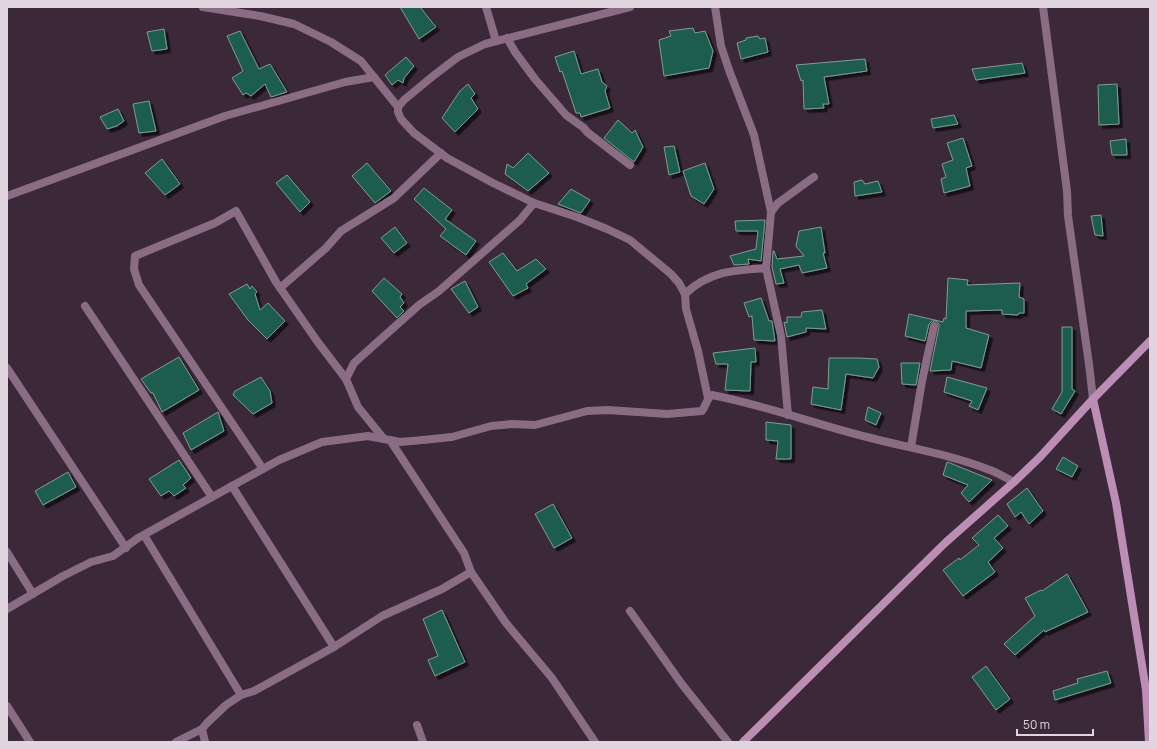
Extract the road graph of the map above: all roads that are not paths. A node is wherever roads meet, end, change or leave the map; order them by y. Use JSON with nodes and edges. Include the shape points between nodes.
{"nodes":[{"id":1,"x":203,"y":7,"type":"edge"},
{"id":2,"x":486,"y":7,"type":"edge"},
{"id":3,"x":630,"y":7,"type":"edge"},
{"id":4,"x":715,"y":7,"type":"edge"},
{"id":5,"x":1044,"y":7,"type":"edge"},
{"id":6,"x":507,"y":38,"type":"junction"},
{"id":7,"x":496,"y":41,"type":"junction"},
{"id":8,"x":374,"y":77,"type":"junction"},
{"id":9,"x":398,"y":107,"type":"junction"},
{"id":10,"x":441,"y":153,"type":"junction"},
{"id":11,"x":630,"y":165,"type":"dead end"},
{"id":12,"x":814,"y":177,"type":"dead end"},
{"id":13,"x":7,"y":196,"type":"edge"},
{"id":14,"x":534,"y":203,"type":"junction"},
{"id":15,"x":771,"y":212,"type":"junction"},
{"id":16,"x":766,"y":268,"type":"junction"},
{"id":17,"x":280,"y":288,"type":"junction"},
{"id":18,"x":685,"y":294,"type":"junction"},
{"id":19,"x":85,"y":306,"type":"dead end"},
{"id":20,"x":934,"y":326,"type":"dead end"},
{"id":21,"x":1150,"y":341,"type":"edge"},
{"id":22,"x":7,"y":368,"type":"edge"},
{"id":23,"x":346,"y":378,"type":"junction"},
{"id":24,"x":708,"y":398,"type":"junction"},
{"id":25,"x":1093,"y":399,"type":"junction"},
{"id":26,"x":788,"y":415,"type":"junction"},
{"id":27,"x":387,"y":440,"type":"junction"},
{"id":28,"x":911,"y":447,"type":"junction"},
{"id":29,"x":263,"y":469,"type":"junction"},
{"id":30,"x":1014,"y":482,"type":"junction"},
{"id":31,"x":232,"y":486,"type":"junction"},
{"id":32,"x":212,"y":496,"type":"junction"},
{"id":33,"x":144,"y":535,"type":"junction"},
{"id":34,"x":126,"y":548,"type":"junction"},
{"id":35,"x":7,"y":552,"type":"edge"},
{"id":36,"x":471,"y":572,"type":"junction"},
{"id":37,"x":32,"y":594,"type":"junction"},
{"id":38,"x":7,"y":608,"type":"edge"},
{"id":39,"x":630,"y":611,"type":"dead end"},
{"id":40,"x":334,"y":647,"type":"junction"},
{"id":41,"x":1148,"y":694,"type":"edge"},
{"id":42,"x":241,"y":695,"type":"junction"},
{"id":43,"x":7,"y":706,"type":"edge"},
{"id":44,"x":417,"y":725,"type":"dead end"},
{"id":45,"x":202,"y":729,"type":"junction"},
{"id":46,"x":30,"y":742,"type":"edge"},
{"id":47,"x":176,"y":742,"type":"edge"},
{"id":48,"x":205,"y":742,"type":"edge"},
{"id":49,"x":423,"y":742,"type":"edge"},
{"id":50,"x":595,"y":742,"type":"edge"},
{"id":51,"x":728,"y":742,"type":"edge"},
{"id":52,"x":743,"y":742,"type":"edge"},
{"id":53,"x":1149,"y":742,"type":"edge"}],
"edges":[{"from":1,"to":8,"type":"street","via":[[294,24],[361,61]]},
{"from":2,"to":7,"type":"street"},
{"from":3,"to":6,"type":"street"},
{"from":4,"to":15,"type":"street","via":[[721,46],[754,135]]},
{"from":5,"to":25,"type":"street","via":[[1068,216]]},
{"from":6,"to":7,"type":"street"},
{"from":6,"to":11,"type":"street","via":[[527,68],[566,115]]},
{"from":7,"to":9,"type":"street","via":[[458,57],[415,90]]},
{"from":8,"to":9,"type":"street"},
{"from":8,"to":13,"type":"street","via":[[345,82],[225,116]]},
{"from":9,"to":10,"type":"street","via":[[400,119]]},
{"from":10,"to":14,"type":"street"},
{"from":10,"to":17,"type":"street","via":[[394,198],[341,231],[326,248]]},
{"from":12,"to":15,"type":"street","via":[[778,203]]},
{"from":14,"to":18,"type":"street","via":[[585,220],[630,240],[671,274]]},
{"from":14,"to":23,"type":"street","via":[[514,225],[354,364]]},
{"from":15,"to":16,"type":"street"},
{"from":16,"to":18,"type":"street","via":[[715,275],[695,284]]},
{"from":16,"to":26,"type":"street","via":[[780,336]]},
{"from":17,"to":23,"type":"street"},
{"from":17,"to":29,"type":"street","via":[[236,211],[215,223],[135,256],[134,269],[139,285]]},
{"from":18,"to":24,"type":"street","via":[[686,309]]},
{"from":19,"to":32,"type":"street"},
{"from":20,"to":28,"type":"street"},
{"from":21,"to":25,"type":"street"},
{"from":22,"to":34,"type":"street"},
{"from":23,"to":27,"type":"street","via":[[358,407]]},
{"from":24,"to":26,"type":"street","via":[[712,395],[730,398]]},
{"from":24,"to":27,"type":"street","via":[[702,411],[666,414],[586,411],[535,425],[505,425],[452,437],[400,442]]},
{"from":25,"to":30,"type":"street"},
{"from":25,"to":41,"type":"street","via":[[1116,503]]},
{"from":26,"to":28,"type":"street"},
{"from":27,"to":29,"type":"street","via":[[368,436],[322,442]]},
{"from":27,"to":36,"type":"street","via":[[464,553]]},
{"from":28,"to":30,"type":"street","via":[[990,470]]},
{"from":29,"to":31,"type":"street"},
{"from":30,"to":52,"type":"street","via":[[945,543]]},
{"from":31,"to":32,"type":"street"},
{"from":31,"to":40,"type":"street"},
{"from":32,"to":33,"type":"street"},
{"from":33,"to":34,"type":"street"},
{"from":33,"to":42,"type":"street"},
{"from":34,"to":37,"type":"street","via":[[113,556],[91,562]]},
{"from":35,"to":37,"type":"street"},
{"from":36,"to":40,"type":"street","via":[[442,589],[382,616]]},
{"from":36,"to":50,"type":"street","via":[[506,623],[552,678]]},
{"from":37,"to":38,"type":"street"},
{"from":39,"to":51,"type":"street","via":[[681,683]]},
{"from":40,"to":42,"type":"street","via":[[254,691]]},
{"from":41,"to":53,"type":"street"},
{"from":42,"to":45,"type":"street","via":[[226,705]]},
{"from":43,"to":46,"type":"street"},
{"from":44,"to":49,"type":"street"},
{"from":45,"to":47,"type":"street"},
{"from":45,"to":48,"type":"street"}]}
